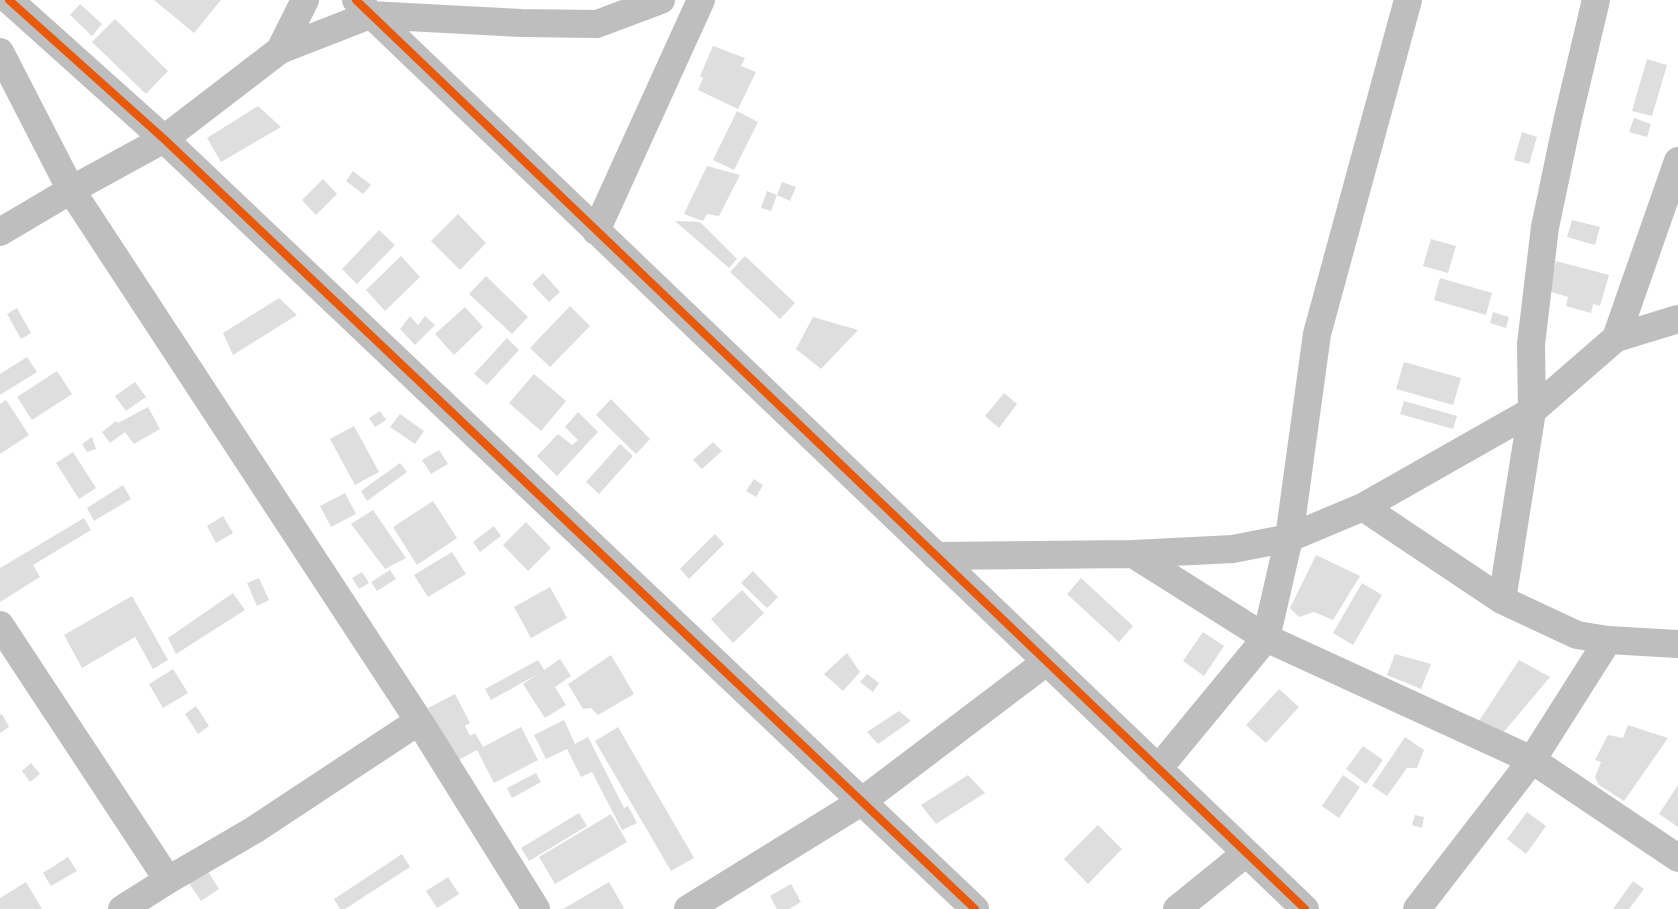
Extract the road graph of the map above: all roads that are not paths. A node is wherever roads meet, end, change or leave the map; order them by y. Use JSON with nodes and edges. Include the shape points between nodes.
{"nodes":[{"id":1,"x":9,"y":0,"type":"edge"},
{"id":2,"x":305,"y":0,"type":"edge"},
{"id":3,"x":661,"y":0,"type":"edge"},
{"id":4,"x":701,"y":0,"type":"edge"},
{"id":5,"x":1408,"y":0,"type":"edge"},
{"id":6,"x":1596,"y":0,"type":"edge"},
{"id":7,"x":363,"y":7,"type":"edge"},
{"id":8,"x":280,"y":50,"type":"junction"},
{"id":9,"x":0,"y":52,"type":"edge"},
{"id":10,"x":164,"y":139,"type":"junction"},
{"id":11,"x":1678,"y":161,"type":"edge"},
{"id":12,"x":71,"y":190,"type":"junction"},
{"id":13,"x":596,"y":231,"type":"junction"},
{"id":14,"x":0,"y":232,"type":"edge"},
{"id":15,"x":1678,"y":319,"type":"edge"},
{"id":16,"x":1616,"y":338,"type":"junction"},
{"id":17,"x":1532,"y":411,"type":"junction"},
{"id":18,"x":1363,"y":507,"type":"junction"},
{"id":19,"x":1289,"y":538,"type":"junction"},
{"id":20,"x":1133,"y":554,"type":"junction"},
{"id":21,"x":936,"y":556,"type":"junction"},
{"id":22,"x":1502,"y":600,"type":"junction"},
{"id":23,"x":0,"y":625,"type":"edge"},
{"id":24,"x":1266,"y":638,"type":"junction"},
{"id":25,"x":1608,"y":640,"type":"junction"},
{"id":26,"x":1678,"y":644,"type":"edge"},
{"id":27,"x":1046,"y":662,"type":"junction"},
{"id":28,"x":419,"y":721,"type":"junction"},
{"id":29,"x":1532,"y":760,"type":"junction"},
{"id":30,"x":1158,"y":769,"type":"junction"},
{"id":31,"x":861,"y":802,"type":"junction"},
{"id":32,"x":1246,"y":854,"type":"junction"},
{"id":33,"x":1678,"y":858,"type":"edge"},
{"id":34,"x":168,"y":880,"type":"junction"},
{"id":35,"x":122,"y":909,"type":"edge"},
{"id":36,"x":536,"y":909,"type":"edge"},
{"id":37,"x":688,"y":909,"type":"edge"},
{"id":38,"x":975,"y":909,"type":"edge"},
{"id":39,"x":1177,"y":909,"type":"edge"},
{"id":40,"x":1305,"y":909,"type":"edge"},
{"id":41,"x":1418,"y":909,"type":"edge"}],
"edges":[{"from":1,"to":10,"type":"street"},
{"from":2,"to":8,"type":"street"},
{"from":3,"to":7,"type":"street","via":[[597,24],[521,23]]},
{"from":4,"to":13,"type":"street"},
{"from":5,"to":19,"type":"street","via":[[1317,334]]},
{"from":6,"to":17,"type":"street","via":[[1545,227],[1531,344]]},
{"from":7,"to":8,"type":"street"},
{"from":7,"to":13,"type":"street"},
{"from":8,"to":10,"type":"street"},
{"from":9,"to":12,"type":"street"},
{"from":10,"to":12,"type":"street"},
{"from":10,"to":31,"type":"street"},
{"from":11,"to":16,"type":"street"},
{"from":12,"to":14,"type":"street"},
{"from":12,"to":28,"type":"street"},
{"from":13,"to":21,"type":"street"},
{"from":15,"to":16,"type":"street"},
{"from":16,"to":17,"type":"street"},
{"from":17,"to":18,"type":"street"},
{"from":17,"to":22,"type":"street"},
{"from":18,"to":19,"type":"street"},
{"from":18,"to":22,"type":"street"},
{"from":19,"to":20,"type":"street","via":[[1233,549]]},
{"from":19,"to":24,"type":"street"},
{"from":20,"to":21,"type":"street"},
{"from":20,"to":24,"type":"street"},
{"from":21,"to":27,"type":"street"},
{"from":22,"to":25,"type":"street","via":[[1578,635]]},
{"from":23,"to":34,"type":"street"},
{"from":24,"to":29,"type":"street"},
{"from":24,"to":30,"type":"street"},
{"from":25,"to":26,"type":"street"},
{"from":25,"to":29,"type":"street"},
{"from":27,"to":30,"type":"street"},
{"from":27,"to":31,"type":"street"},
{"from":28,"to":34,"type":"street","via":[[254,830]]},
{"from":28,"to":36,"type":"street"},
{"from":29,"to":33,"type":"street"},
{"from":29,"to":41,"type":"street"},
{"from":30,"to":32,"type":"street"},
{"from":31,"to":37,"type":"street"},
{"from":31,"to":38,"type":"street"},
{"from":32,"to":39,"type":"street"},
{"from":32,"to":40,"type":"street"},
{"from":34,"to":35,"type":"street"}]}
